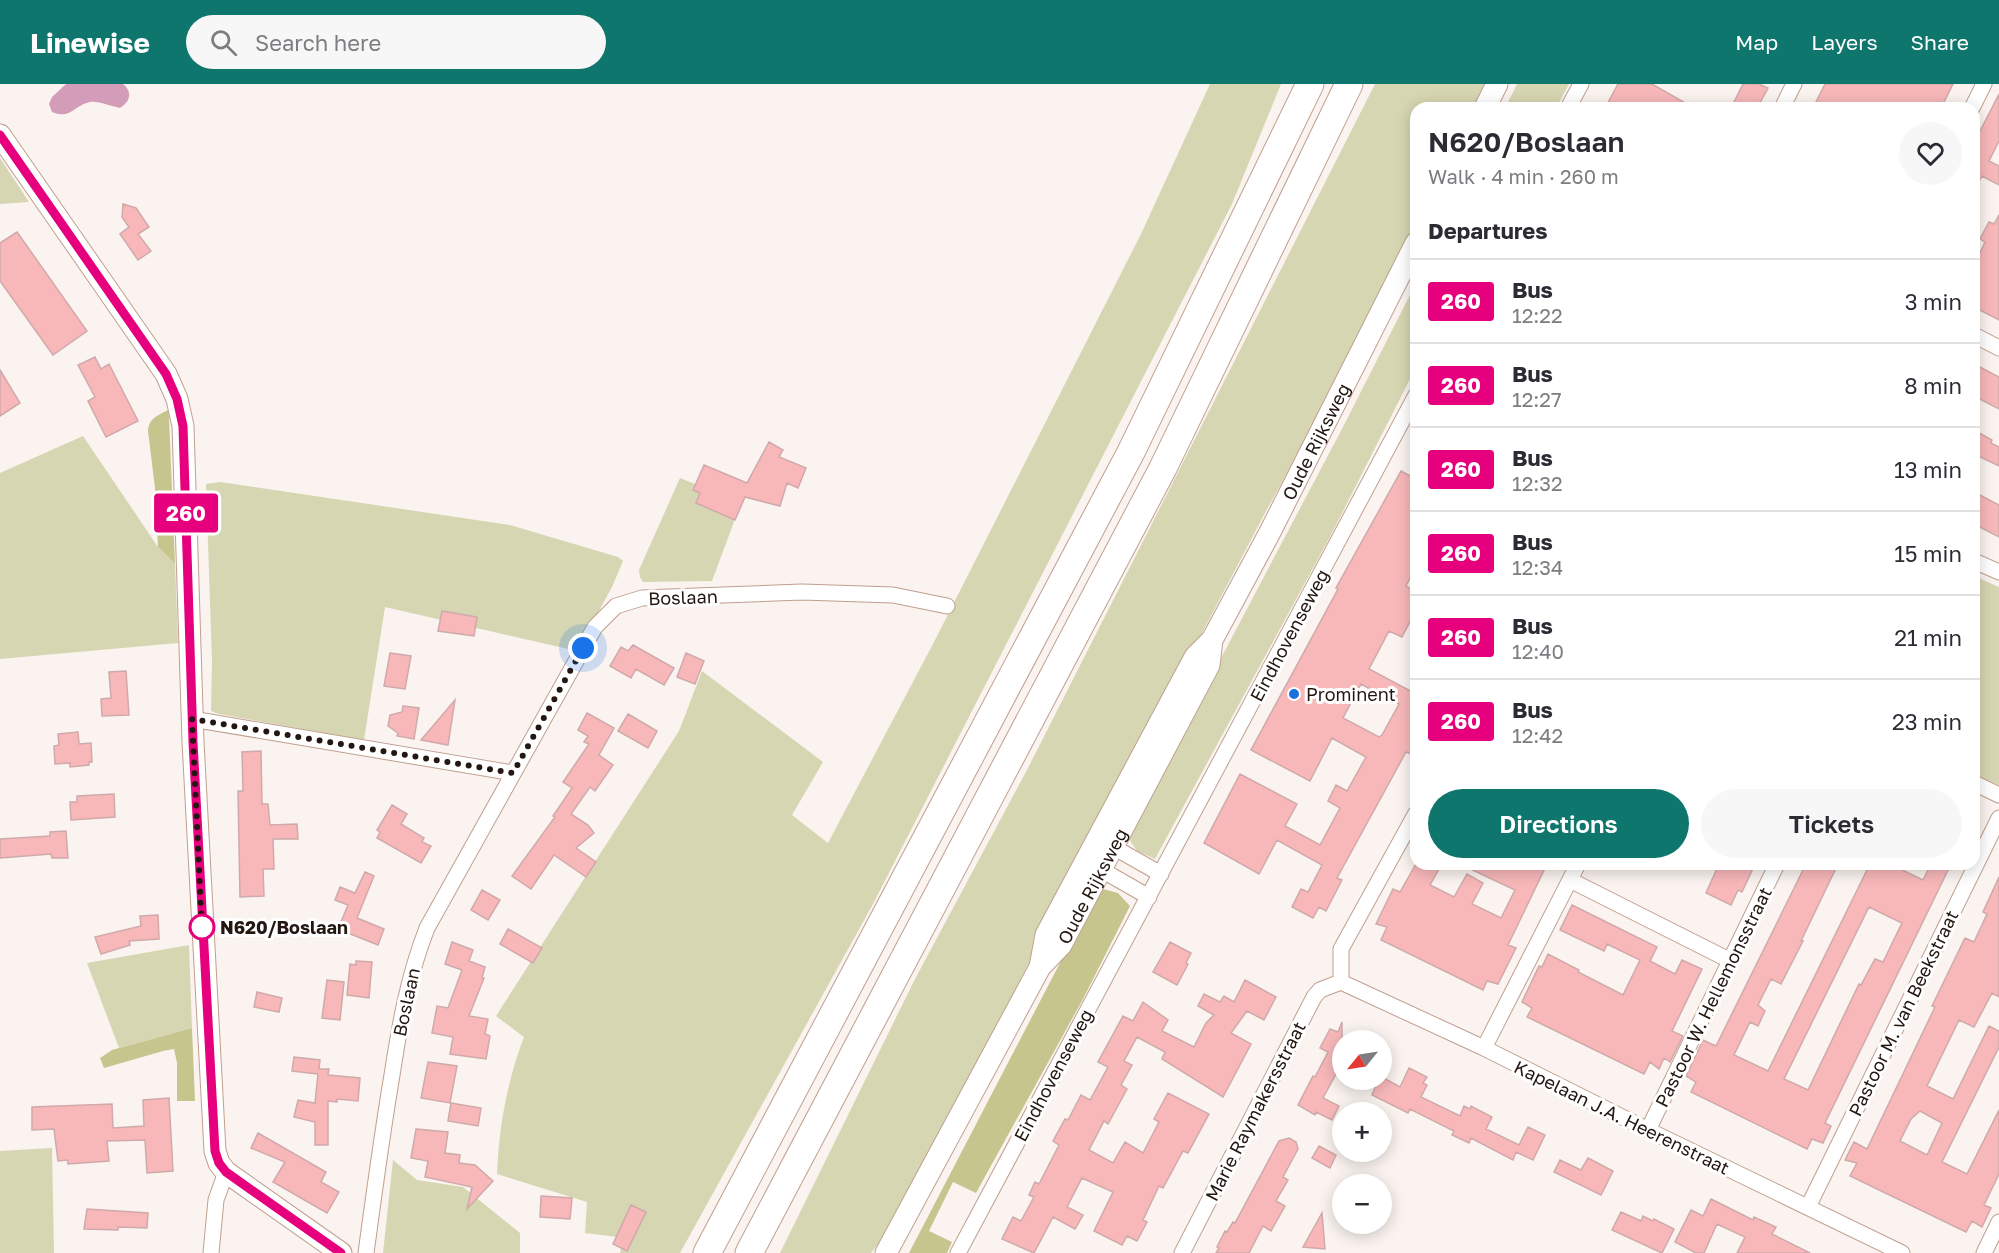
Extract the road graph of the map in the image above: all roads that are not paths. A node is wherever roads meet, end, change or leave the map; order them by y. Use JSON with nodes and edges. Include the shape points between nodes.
{"nodes":[{"id":1,"x":1310,"y":84,"type":"edge"},
{"id":2,"x":1349,"y":84,"type":"edge"},
{"id":3,"x":1497,"y":84,"type":"edge"},
{"id":4,"x":1581,"y":84,"type":"edge"},
{"id":5,"x":1794,"y":84,"type":"edge"},
{"id":6,"x":1984,"y":84,"type":"edge"},
{"id":7,"x":1488,"y":102,"type":"edge"},
{"id":8,"x":1571,"y":102,"type":"edge"},
{"id":9,"x":1785,"y":102,"type":"edge"},
{"id":10,"x":1975,"y":102,"type":"edge"},
{"id":11,"x":0,"y":135,"type":"edge"},
{"id":12,"x":1410,"y":255,"type":"edge"},
{"id":13,"x":1980,"y":338,"type":"edge"},
{"id":14,"x":1999,"y":348,"type":"edge"},
{"id":15,"x":1410,"y":406,"type":"edge"},
{"id":16,"x":1980,"y":564,"type":"edge"},
{"id":17,"x":1999,"y":572,"type":"edge"},
{"id":18,"x":947,"y":606,"type":"dead end"},
{"id":19,"x":192,"y":719,"type":"junction"},
{"id":20,"x":513,"y":773,"type":"junction"},
{"id":21,"x":1980,"y":786,"type":"edge"},
{"id":22,"x":1999,"y":795,"type":"edge"},
{"id":23,"x":1999,"y":819,"type":"edge"},
{"id":24,"x":1410,"y":824,"type":"edge"},
{"id":25,"x":1105,"y":843,"type":"junction"},
{"id":26,"x":1980,"y":858,"type":"edge"},
{"id":27,"x":1093,"y":865,"type":"junction"},
{"id":28,"x":1575,"y":870,"type":"edge"},
{"id":29,"x":1774,"y":870,"type":"edge"},
{"id":30,"x":1974,"y":870,"type":"edge"},
{"id":31,"x":1161,"y":874,"type":"junction"},
{"id":32,"x":1570,"y":880,"type":"junction"},
{"id":33,"x":1149,"y":897,"type":"junction"},
{"id":34,"x":1729,"y":960,"type":"junction"},
{"id":35,"x":1341,"y":982,"type":"junction"},
{"id":36,"x":1484,"y":1048,"type":"junction"},
{"id":37,"x":1648,"y":1130,"type":"junction"},
{"id":38,"x":226,"y":1172,"type":"junction"},
{"id":39,"x":1808,"y":1207,"type":"junction"},
{"id":40,"x":1999,"y":1222,"type":"edge"},
{"id":41,"x":211,"y":1253,"type":"edge"},
{"id":42,"x":341,"y":1253,"type":"edge"},
{"id":43,"x":366,"y":1253,"type":"edge"},
{"id":44,"x":707,"y":1253,"type":"edge"},
{"id":45,"x":749,"y":1253,"type":"edge"},
{"id":46,"x":886,"y":1253,"type":"edge"},
{"id":47,"x":958,"y":1253,"type":"edge"},
{"id":48,"x":1182,"y":1253,"type":"edge"},
{"id":49,"x":1902,"y":1253,"type":"edge"},
{"id":50,"x":1984,"y":1253,"type":"edge"}],
"edges":[{"from":1,"to":44,"type":"highway","via":[[1131,452]]},
{"from":2,"to":45,"type":"highway","via":[[1163,468]]},
{"from":3,"to":7,"type":"main road"},
{"from":4,"to":8,"type":"street"},
{"from":5,"to":9,"type":"street"},
{"from":6,"to":10,"type":"street"},
{"from":11,"to":19,"type":"main road","via":[[166,374],[177,399],[183,426]]},
{"from":12,"to":25,"type":"main road","name":"Oude Rijksweg","via":[[1212,640],[1209,665]]},
{"from":13,"to":14,"type":"street"},
{"from":15,"to":31,"type":"street","name":"Eindhovenseweg"},
{"from":16,"to":17,"type":"street"},
{"from":18,"to":20,"type":"street","name":"Boslaan","via":[[892,595],[802,592],[642,598],[616,606],[595,627]]},
{"from":19,"to":20,"type":"street"},
{"from":19,"to":38,"type":"main road","via":[[215,1151]]},
{"from":20,"to":43,"type":"street","name":"Boslaan","via":[[427,928],[414,961],[404,999]]},
{"from":21,"to":22,"type":"street"},
{"from":23,"to":26,"type":"street","name":"Pastoor M. van Beekstraat"},
{"from":24,"to":35,"type":"street","via":[[1341,949]]},
{"from":25,"to":27,"type":"main road","name":"Oude Rijksweg"},
{"from":25,"to":31,"type":"street"},
{"from":27,"to":33,"type":"street"},
{"from":27,"to":46,"type":"main road","name":"Oude Rijksweg","via":[[1046,935],[1040,967]]},
{"from":28,"to":32,"type":"street"},
{"from":29,"to":34,"type":"street","name":"Pastoor W. Hellemonsstraat"},
{"from":30,"to":39,"type":"street","name":"Pastoor M. van Beekstraat"},
{"from":31,"to":33,"type":"street","name":"Eindhovenseweg"},
{"from":32,"to":34,"type":"street"},
{"from":32,"to":36,"type":"street"},
{"from":33,"to":47,"type":"street","name":"Eindhovenseweg"},
{"from":34,"to":37,"type":"street","name":"Pastoor W. Hellemonsstraat"},
{"from":35,"to":36,"type":"street","name":"Kapelaan J.A. Heerenstraat"},
{"from":35,"to":48,"type":"street","name":"Marie Raymakersstraat","via":[[1320,990],[1314,997]]},
{"from":36,"to":37,"type":"street","name":"Kapelaan J.A. Heerenstraat"},
{"from":37,"to":39,"type":"street","name":"Kapelaan J.A. Heerenstraat"},
{"from":38,"to":41,"type":"street","via":[[216,1200]]},
{"from":38,"to":42,"type":"main road"},
{"from":39,"to":49,"type":"street","name":"Kapelaan J.A. Heerenstraat"},
{"from":40,"to":50,"type":"street"}]}
